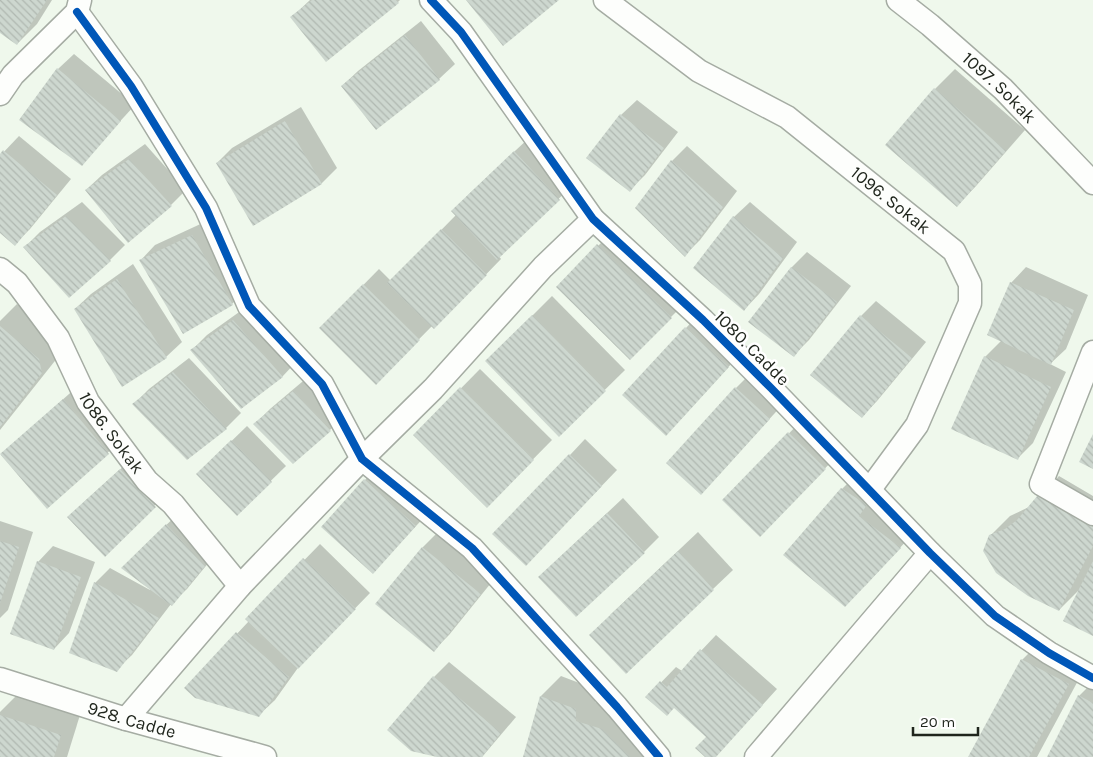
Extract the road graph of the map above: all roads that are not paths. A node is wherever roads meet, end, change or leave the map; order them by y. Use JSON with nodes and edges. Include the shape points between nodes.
{"nodes":[{"id":1,"x":431,"y":0,"type":"edge"},
{"id":2,"x":604,"y":0,"type":"edge"},
{"id":3,"x":898,"y":0,"type":"edge"},
{"id":4,"x":78,"y":6,"type":"edge"},
{"id":5,"x":1,"y":89,"type":"edge"},
{"id":6,"x":1093,"y":183,"type":"edge"},
{"id":7,"x":593,"y":219,"type":"junction"},
{"id":8,"x":0,"y":269,"type":"edge"},
{"id":9,"x":1093,"y":352,"type":"edge"},
{"id":10,"x":362,"y":458,"type":"junction"},
{"id":11,"x":870,"y":489,"type":"junction"},
{"id":12,"x":1093,"y":514,"type":"edge"},
{"id":13,"x":930,"y":553,"type":"junction"},
{"id":14,"x":240,"y":586,"type":"junction"},
{"id":15,"x":1093,"y":678,"type":"edge"},
{"id":16,"x":0,"y":679,"type":"edge"},
{"id":17,"x":126,"y":719,"type":"junction"},
{"id":18,"x":265,"y":757,"type":"edge"},
{"id":19,"x":659,"y":757,"type":"edge"},
{"id":20,"x":756,"y":757,"type":"edge"}],
"edges":[{"from":1,"to":7,"type":"street","name":"1080. Cadde","via":[[461,32]]},
{"from":2,"to":11,"type":"street","name":"1096. Sokak","via":[[699,71],[787,117],[954,250],[970,284],[970,303],[917,425]]},
{"from":3,"to":6,"type":"street","name":"1097. Sokak","via":[[1003,89]]},
{"from":4,"to":5,"type":"street"},
{"from":4,"to":10,"type":"street","via":[[206,208],[249,306],[322,384]]},
{"from":7,"to":10,"type":"street","via":[[543,266],[433,389]]},
{"from":7,"to":11,"type":"street","name":"1080. Cadde","via":[[730,347]]},
{"from":8,"to":14,"type":"street","name":"1086. Sokak","via":[[17,283],[58,338],[88,402],[147,481],[173,504]]},
{"from":9,"to":12,"type":"street","via":[[1041,484]]},
{"from":10,"to":14,"type":"street"},
{"from":10,"to":19,"type":"street","via":[[472,548]]},
{"from":11,"to":13,"type":"street","name":"1080. Cadde"},
{"from":13,"to":15,"type":"street","name":"1080. Cadde","via":[[995,616]]},
{"from":13,"to":20,"type":"street"},
{"from":14,"to":17,"type":"street"},
{"from":16,"to":17,"type":"street","name":"928. Cadde"},
{"from":17,"to":18,"type":"street","name":"928. Cadde"}]}
